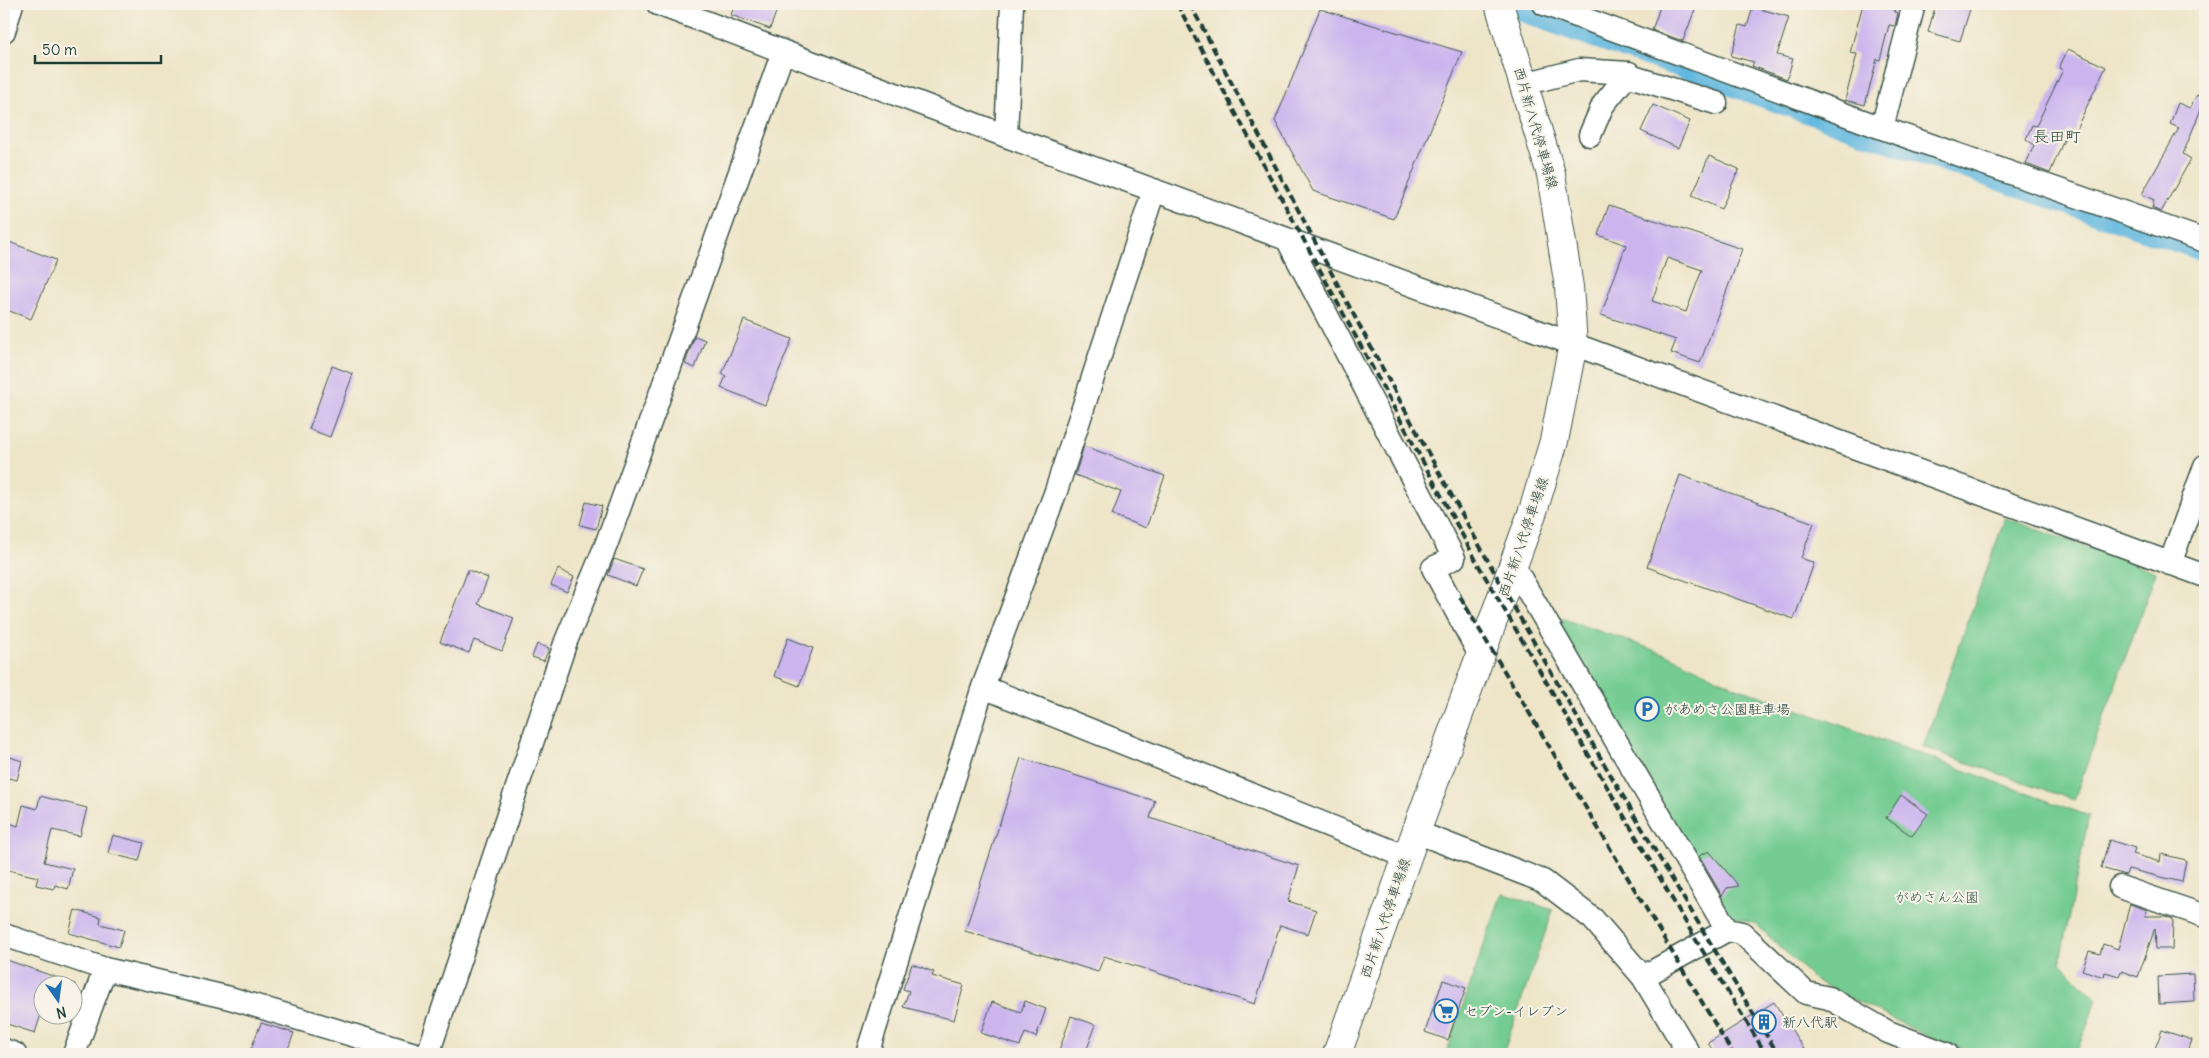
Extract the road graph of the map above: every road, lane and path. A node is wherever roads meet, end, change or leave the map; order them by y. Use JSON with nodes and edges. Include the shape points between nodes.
{"nodes":[{"id":1,"x":12,"y":4,"type":"edge"},
{"id":2,"x":658,"y":4,"type":"edge"},
{"id":3,"x":1012,"y":4,"type":"edge"},
{"id":4,"x":1499,"y":4,"type":"edge"},
{"id":5,"x":1544,"y":4,"type":"edge"},
{"id":6,"x":1914,"y":4,"type":"edge"},
{"id":7,"x":4,"y":31,"type":"edge"},
{"id":8,"x":1640,"y":41,"type":"junction"},
{"id":9,"x":783,"y":52,"type":"junction"},
{"id":10,"x":1628,"y":73,"type":"junction"},
{"id":11,"x":1524,"y":84,"type":"junction"},
{"id":12,"x":1716,"y":103,"type":"dead end"},
{"id":13,"x":1882,"y":128,"type":"junction"},
{"id":14,"x":1590,"y":135,"type":"dead end"},
{"id":15,"x":1006,"y":136,"type":"junction"},
{"id":16,"x":1154,"y":190,"type":"junction"},
{"id":17,"x":1287,"y":239,"type":"junction"},
{"id":18,"x":2205,"y":241,"type":"edge"},
{"id":19,"x":1573,"y":344,"type":"junction"},
{"id":20,"x":2205,"y":466,"type":"edge"},
{"id":21,"x":2170,"y":564,"type":"junction"},
{"id":22,"x":1514,"y":567,"type":"junction"},
{"id":23,"x":2205,"y":576,"type":"edge"},
{"id":24,"x":1481,"y":657,"type":"junction"},
{"id":25,"x":983,"y":687,"type":"junction"},
{"id":26,"x":1416,"y":832,"type":"junction"},
{"id":27,"x":1407,"y":858,"type":"junction"},
{"id":28,"x":2120,"y":887,"type":"dead end"},
{"id":29,"x":2205,"y":916,"type":"edge"},
{"id":30,"x":1727,"y":930,"type":"junction"},
{"id":31,"x":4,"y":935,"type":"edge"},
{"id":32,"x":105,"y":969,"type":"junction"},
{"id":33,"x":1642,"y":977,"type":"junction"},
{"id":34,"x":4,"y":1050,"type":"edge"},
{"id":35,"x":15,"y":1054,"type":"edge"},
{"id":36,"x":74,"y":1054,"type":"edge"},
{"id":37,"x":415,"y":1054,"type":"edge"},
{"id":38,"x":428,"y":1054,"type":"edge"},
{"id":39,"x":867,"y":1054,"type":"edge"},
{"id":40,"x":1338,"y":1054,"type":"edge"},
{"id":41,"x":1689,"y":1054,"type":"edge"},
{"id":42,"x":1947,"y":1054,"type":"edge"}],
"edges":[{"from":1,"to":7,"type":"street"},
{"from":2,"to":9,"type":"street"},
{"from":3,"to":15,"type":"street"},
{"from":4,"to":11,"type":"main road","name":"西片新八代停車場線"},
{"from":5,"to":8,"type":"street"},
{"from":6,"to":13,"type":"street"},
{"from":8,"to":10,"type":"street"},
{"from":8,"to":13,"type":"street"},
{"from":9,"to":15,"type":"street"},
{"from":9,"to":38,"type":"street","via":[[606,545],[566,641]]},
{"from":10,"to":11,"type":"street","via":[[1579,70]]},
{"from":10,"to":12,"type":"street"},
{"from":10,"to":14,"type":"street","via":[[1603,105]]},
{"from":11,"to":19,"type":"main road","name":"西片新八代停車場線","via":[[1551,174],[1569,287]]},
{"from":13,"to":18,"type":"street"},
{"from":15,"to":16,"type":"street"},
{"from":16,"to":17,"type":"street"},
{"from":16,"to":25,"type":"street","via":[[1056,491]]},
{"from":17,"to":19,"type":"street"},
{"from":17,"to":24,"type":"street","via":[[1454,558],[1433,568]]},
{"from":19,"to":21,"type":"street"},
{"from":19,"to":22,"type":"main road","name":"西片新八代停車場線","via":[[1554,441]]},
{"from":20,"to":21,"type":"street"},
{"from":21,"to":23,"type":"street"},
{"from":22,"to":24,"type":"main road","name":"西片新八代停車場線"},
{"from":22,"to":30,"type":"street"},
{"from":24,"to":26,"type":"main road","name":"西片新八代停車場線"},
{"from":25,"to":27,"type":"street"},
{"from":25,"to":39,"type":"street"},
{"from":26,"to":27,"type":"main road","name":"西片新八代停車場線"},
{"from":26,"to":33,"type":"street","via":[[1543,881],[1593,919]]},
{"from":27,"to":40,"type":"main road","name":"西片新八代停車場線"},
{"from":28,"to":29,"type":"street"},
{"from":30,"to":33,"type":"street"},
{"from":30,"to":42,"type":"street","via":[[1742,933],[1806,993],[1829,998],[1888,1032]]},
{"from":31,"to":32,"type":"street"},
{"from":32,"to":36,"type":"street"},
{"from":32,"to":37,"type":"street","via":[[230,998]]},
{"from":33,"to":41,"type":"street"},
{"from":34,"to":35,"type":"street"}]}
